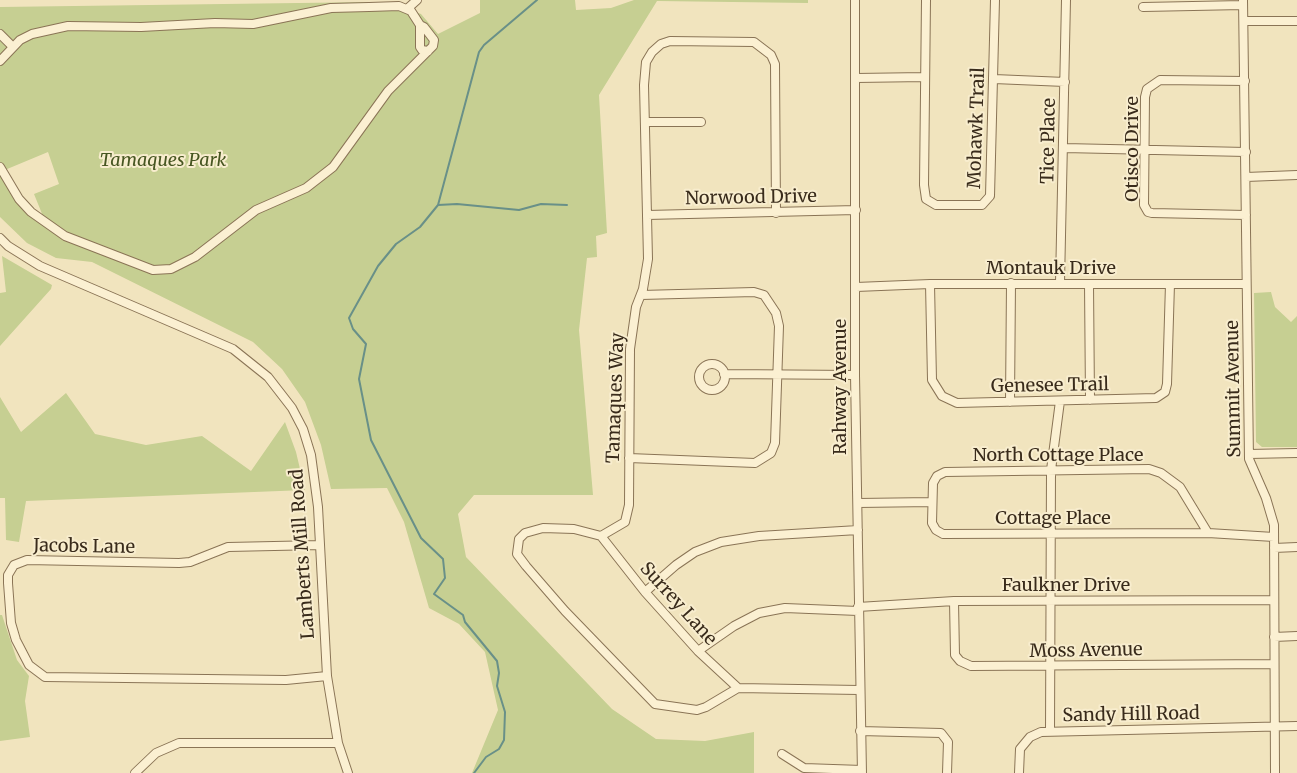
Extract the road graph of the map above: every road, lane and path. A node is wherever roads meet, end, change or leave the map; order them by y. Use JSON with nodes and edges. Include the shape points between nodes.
{"nodes":[{"id":1,"x":417,"y":0,"type":"edge"},
{"id":2,"x":855,"y":0,"type":"edge"},
{"id":3,"x":926,"y":0,"type":"edge"},
{"id":4,"x":995,"y":0,"type":"edge"},
{"id":5,"x":1066,"y":0,"type":"edge"},
{"id":6,"x":1243,"y":3,"type":"edge"},
{"id":7,"x":1143,"y":7,"type":"dead end"},
{"id":8,"x":407,"y":8,"type":"junction"},
{"id":9,"x":1244,"y":21,"type":"junction"},
{"id":10,"x":1297,"y":21,"type":"edge"},
{"id":11,"x":420,"y":25,"type":"junction"},
{"id":12,"x":0,"y":34,"type":"edge"},
{"id":13,"x":13,"y":47,"type":"junction"},
{"id":14,"x":428,"y":50,"type":"junction"},
{"id":15,"x":0,"y":61,"type":"edge"},
{"id":16,"x":925,"y":77,"type":"junction"},
{"id":17,"x":856,"y":78,"type":"junction"},
{"id":18,"x":994,"y":79,"type":"junction"},
{"id":19,"x":1245,"y":80,"type":"junction"},
{"id":20,"x":1065,"y":82,"type":"junction"},
{"id":21,"x":645,"y":122,"type":"junction"},
{"id":22,"x":700,"y":122,"type":"dead end"},
{"id":23,"x":1064,"y":148,"type":"junction"},
{"id":24,"x":1145,"y":150,"type":"junction"},
{"id":25,"x":1246,"y":152,"type":"junction"},
{"id":26,"x":0,"y":167,"type":"edge"},
{"id":27,"x":1297,"y":175,"type":"edge"},
{"id":28,"x":1246,"y":177,"type":"junction"},
{"id":29,"x":856,"y":210,"type":"junction"},
{"id":30,"x":776,"y":213,"type":"junction"},
{"id":31,"x":647,"y":215,"type":"junction"},
{"id":32,"x":1246,"y":215,"type":"junction"},
{"id":33,"x":0,"y":238,"type":"edge"},
{"id":34,"x":4,"y":245,"type":"edge"},
{"id":35,"x":1011,"y":283,"type":"junction"},
{"id":36,"x":1060,"y":283,"type":"junction"},
{"id":37,"x":930,"y":284,"type":"junction"},
{"id":38,"x":1089,"y":284,"type":"junction"},
{"id":39,"x":1170,"y":284,"type":"junction"},
{"id":40,"x":1246,"y":284,"type":"junction"},
{"id":41,"x":856,"y":287,"type":"junction"},
{"id":42,"x":641,"y":295,"type":"junction"},
{"id":43,"x":724,"y":374,"type":"dead end"},
{"id":44,"x":777,"y":375,"type":"junction"},
{"id":45,"x":855,"y":375,"type":"junction"},
{"id":46,"x":1090,"y":400,"type":"junction"},
{"id":47,"x":1060,"y":401,"type":"junction"},
{"id":48,"x":1010,"y":402,"type":"junction"},
{"id":49,"x":1297,"y":453,"type":"edge"},
{"id":50,"x":1249,"y":454,"type":"junction"},
{"id":51,"x":629,"y":458,"type":"junction"},
{"id":52,"x":1051,"y":470,"type":"junction"},
{"id":53,"x":932,"y":502,"type":"junction"},
{"id":54,"x":858,"y":503,"type":"junction"},
{"id":55,"x":858,"y":530,"type":"junction"},
{"id":56,"x":1051,"y":533,"type":"junction"},
{"id":57,"x":1208,"y":533,"type":"junction"},
{"id":58,"x":600,"y":536,"type":"junction"},
{"id":59,"x":1274,"y":537,"type":"junction"},
{"id":60,"x":320,"y":545,"type":"junction"},
{"id":61,"x":1297,"y":547,"type":"edge"},
{"id":62,"x":1274,"y":548,"type":"junction"},
{"id":63,"x":645,"y":592,"type":"junction"},
{"id":64,"x":1274,"y":600,"type":"junction"},
{"id":65,"x":1050,"y":601,"type":"junction"},
{"id":66,"x":954,"y":602,"type":"junction"},
{"id":67,"x":858,"y":609,"type":"junction"},
{"id":68,"x":1297,"y":636,"type":"edge"},
{"id":69,"x":1274,"y":637,"type":"junction"},
{"id":70,"x":698,"y":651,"type":"junction"},
{"id":71,"x":1274,"y":664,"type":"junction"},
{"id":72,"x":1050,"y":666,"type":"junction"},
{"id":73,"x":327,"y":676,"type":"junction"},
{"id":74,"x":738,"y":688,"type":"junction"},
{"id":75,"x":859,"y":690,"type":"junction"},
{"id":76,"x":1297,"y":726,"type":"edge"},
{"id":77,"x":1274,"y":727,"type":"junction"},
{"id":78,"x":860,"y":731,"type":"junction"},
{"id":79,"x":1050,"y":732,"type":"junction"},
{"id":80,"x":338,"y":743,"type":"junction"},
{"id":81,"x":782,"y":754,"type":"dead end"},
{"id":82,"x":862,"y":772,"type":"edge"},
{"id":83,"x":135,"y":773,"type":"edge"},
{"id":84,"x":348,"y":773,"type":"edge"},
{"id":85,"x":947,"y":773,"type":"edge"},
{"id":86,"x":1019,"y":773,"type":"edge"},
{"id":87,"x":1275,"y":773,"type":"edge"}],
"edges":[{"from":1,"to":8,"type":"street"},
{"from":2,"to":17,"type":"street","name":"Rahway Avenue"},
{"from":3,"to":16,"type":"street","name":"Mohawk Trail"},
{"from":4,"to":18,"type":"street","name":"Mohawk Trail"},
{"from":5,"to":20,"type":"street","name":"Tice Place"},
{"from":6,"to":7,"type":"street"},
{"from":6,"to":9,"type":"street","name":"Summit Avenue"},
{"from":8,"to":11,"type":"street"},
{"from":8,"to":13,"type":"street","via":[[331,8],[253,24],[68,26],[32,34]]},
{"from":9,"to":10,"type":"street"},
{"from":9,"to":19,"type":"street","name":"Summit Avenue"},
{"from":11,"to":14,"type":"street","via":[[420,47]]},
{"from":11,"to":14,"type":"street","via":[[434,41]]},
{"from":12,"to":13,"type":"street"},
{"from":13,"to":15,"type":"street"},
{"from":14,"to":26,"type":"street","via":[[388,91],[333,167],[306,188],[256,210],[195,257],[171,269],[153,270],[64,236],[19,199]]},
{"from":16,"to":17,"type":"street"},
{"from":16,"to":18,"type":"street","name":"Mohawk Trail","via":[[924,195],[936,205],[982,205],[990,196]]},
{"from":17,"to":29,"type":"street","name":"Rahway Avenue"},
{"from":18,"to":20,"type":"street"},
{"from":19,"to":24,"type":"street","name":"Otisco Drive","via":[[1160,80],[1153,83],[1145,97]]},
{"from":19,"to":25,"type":"street","name":"Summit Avenue"},
{"from":20,"to":23,"type":"street","name":"Tice Place"},
{"from":21,"to":22,"type":"street"},
{"from":21,"to":30,"type":"street","name":"Tamaques Way","via":[[646,62],[661,44],[670,41],[742,41],[754,42],[763,48],[775,64]]},
{"from":21,"to":31,"type":"street","name":"Tamaques Way"},
{"from":23,"to":24,"type":"street"},
{"from":23,"to":36,"type":"street","name":"Tice Place"},
{"from":24,"to":25,"type":"street"},
{"from":24,"to":32,"type":"street","name":"Otisco Drive","via":[[1144,205],[1148,212]]},
{"from":25,"to":28,"type":"street","name":"Summit Avenue"},
{"from":27,"to":28,"type":"street"},
{"from":28,"to":32,"type":"street","name":"Summit Avenue"},
{"from":29,"to":30,"type":"street","name":"Norwood Drive"},
{"from":29,"to":41,"type":"street","name":"Rahway Avenue"},
{"from":30,"to":31,"type":"street","name":"Norwood Drive"},
{"from":31,"to":42,"type":"street","name":"Tamaques Way","via":[[648,259]]},
{"from":32,"to":40,"type":"street","name":"Summit Avenue"},
{"from":33,"to":34,"type":"street","name":"Lamberts Mill Road"},
{"from":34,"to":60,"type":"street","name":"Lamberts Mill Road","via":[[40,266],[233,349],[268,377],[292,408],[311,455]]},
{"from":35,"to":36,"type":"street","name":"Montauk Drive"},
{"from":35,"to":37,"type":"street","name":"Montauk Drive"},
{"from":35,"to":48,"type":"street"},
{"from":36,"to":38,"type":"street","name":"Montauk Drive"},
{"from":37,"to":41,"type":"street","name":"Montauk Drive"},
{"from":37,"to":48,"type":"street","name":"Genesee Trail","via":[[932,380],[936,389],[957,403]]},
{"from":38,"to":39,"type":"street","name":"Montauk Drive"},
{"from":38,"to":46,"type":"street"},
{"from":39,"to":40,"type":"street","name":"Montauk Drive"},
{"from":39,"to":46,"type":"street","name":"Genesee Trail","via":[[1169,374],[1165,392],[1149,399]]},
{"from":40,"to":50,"type":"street","name":"Summit Avenue"},
{"from":41,"to":45,"type":"street","name":"Rahway Avenue"},
{"from":42,"to":44,"type":"street","via":[[754,292],[764,295],[776,313],[779,326]]},
{"from":42,"to":51,"type":"street","name":"Tamaques Way","via":[[636,306],[630,349]]},
{"from":43,"to":44,"type":"street"},
{"from":44,"to":45,"type":"street"},
{"from":44,"to":51,"type":"street","via":[[775,443],[765,459],[755,463]]},
{"from":45,"to":54,"type":"street","name":"Rahway Avenue"},
{"from":46,"to":47,"type":"street","name":"Genesee Trail"},
{"from":47,"to":48,"type":"street","name":"Genesee Trail"},
{"from":47,"to":52,"type":"street"},
{"from":49,"to":50,"type":"street"},
{"from":50,"to":59,"type":"street","name":"Summit Avenue","via":[[1271,512]]},
{"from":51,"to":58,"type":"street","name":"Tamaques Way","via":[[629,506],[625,522]]},
{"from":52,"to":53,"type":"street","name":"North Cottage Place","via":[[941,473],[934,479]]},
{"from":52,"to":56,"type":"street"},
{"from":52,"to":57,"type":"street","name":"North Cottage Place","via":[[1149,469],[1161,473],[1180,487]]},
{"from":53,"to":54,"type":"street"},
{"from":53,"to":56,"type":"street","name":"Cottage Place","via":[[932,523],[943,534]]},
{"from":54,"to":55,"type":"street","name":"Rahway Avenue"},
{"from":55,"to":63,"type":"street","via":[[759,536],[721,542],[688,556]]},
{"from":55,"to":67,"type":"street","name":"Rahway Avenue"},
{"from":56,"to":57,"type":"street","name":"Cottage Place"},
{"from":56,"to":65,"type":"street"},
{"from":57,"to":59,"type":"street","name":"Cottage Place"},
{"from":58,"to":63,"type":"street","name":"Surrey Lane"},
{"from":58,"to":74,"type":"street","via":[[574,529],[543,528],[525,533],[519,539],[518,554],[565,612],[654,704],[697,710]]},
{"from":59,"to":62,"type":"street","name":"Summit Avenue"},
{"from":60,"to":73,"type":"street","name":"Lamberts Mill Road"},
{"from":60,"to":73,"type":"street","name":"Jacobs Lane","via":[[228,547],[179,563],[27,560],[14,565],[8,575],[8,583],[11,623],[16,640],[29,665],[45,677],[286,680]]},
{"from":61,"to":62,"type":"street"},
{"from":62,"to":64,"type":"street","name":"Summit Avenue"},
{"from":63,"to":70,"type":"street","name":"Surrey Lane"},
{"from":64,"to":65,"type":"street","name":"Faulkner Drive"},
{"from":64,"to":69,"type":"street","name":"Summit Avenue"},
{"from":65,"to":66,"type":"street","name":"Faulkner Drive"},
{"from":65,"to":72,"type":"street"},
{"from":66,"to":67,"type":"street","name":"Faulkner Drive"},
{"from":66,"to":72,"type":"street","name":"Moss Avenue","via":[[954,648],[960,662],[976,667]]},
{"from":67,"to":70,"type":"street","name":"Faulkner Drive","via":[[785,608],[759,613]]},
{"from":67,"to":75,"type":"street","name":"Rahway Avenue"},
{"from":68,"to":69,"type":"street"},
{"from":69,"to":71,"type":"street","name":"Summit Avenue"},
{"from":70,"to":74,"type":"street","name":"Surrey Lane"},
{"from":71,"to":72,"type":"street","name":"Moss Avenue"},
{"from":71,"to":77,"type":"street","name":"Summit Avenue"},
{"from":72,"to":79,"type":"street"},
{"from":73,"to":80,"type":"street","name":"Lamberts Mill Road"},
{"from":74,"to":75,"type":"street"},
{"from":75,"to":78,"type":"street","name":"Rahway Avenue"},
{"from":76,"to":77,"type":"street","name":"Sandy Hill Road"},
{"from":77,"to":79,"type":"street","name":"Sandy Hill Road"},
{"from":77,"to":87,"type":"street","name":"Summit Avenue"},
{"from":78,"to":82,"type":"street","name":"Rahway Avenue"},
{"from":78,"to":85,"type":"street","via":[[941,733],[948,742]]},
{"from":79,"to":86,"type":"street","name":"Sandy Hill Road","via":[[1035,733],[1026,741],[1020,749]]},
{"from":80,"to":83,"type":"street","via":[[179,743],[156,753]]},
{"from":80,"to":84,"type":"street","name":"Lamberts Mill Road"},
{"from":81,"to":82,"type":"street","via":[[804,768]]}]}
